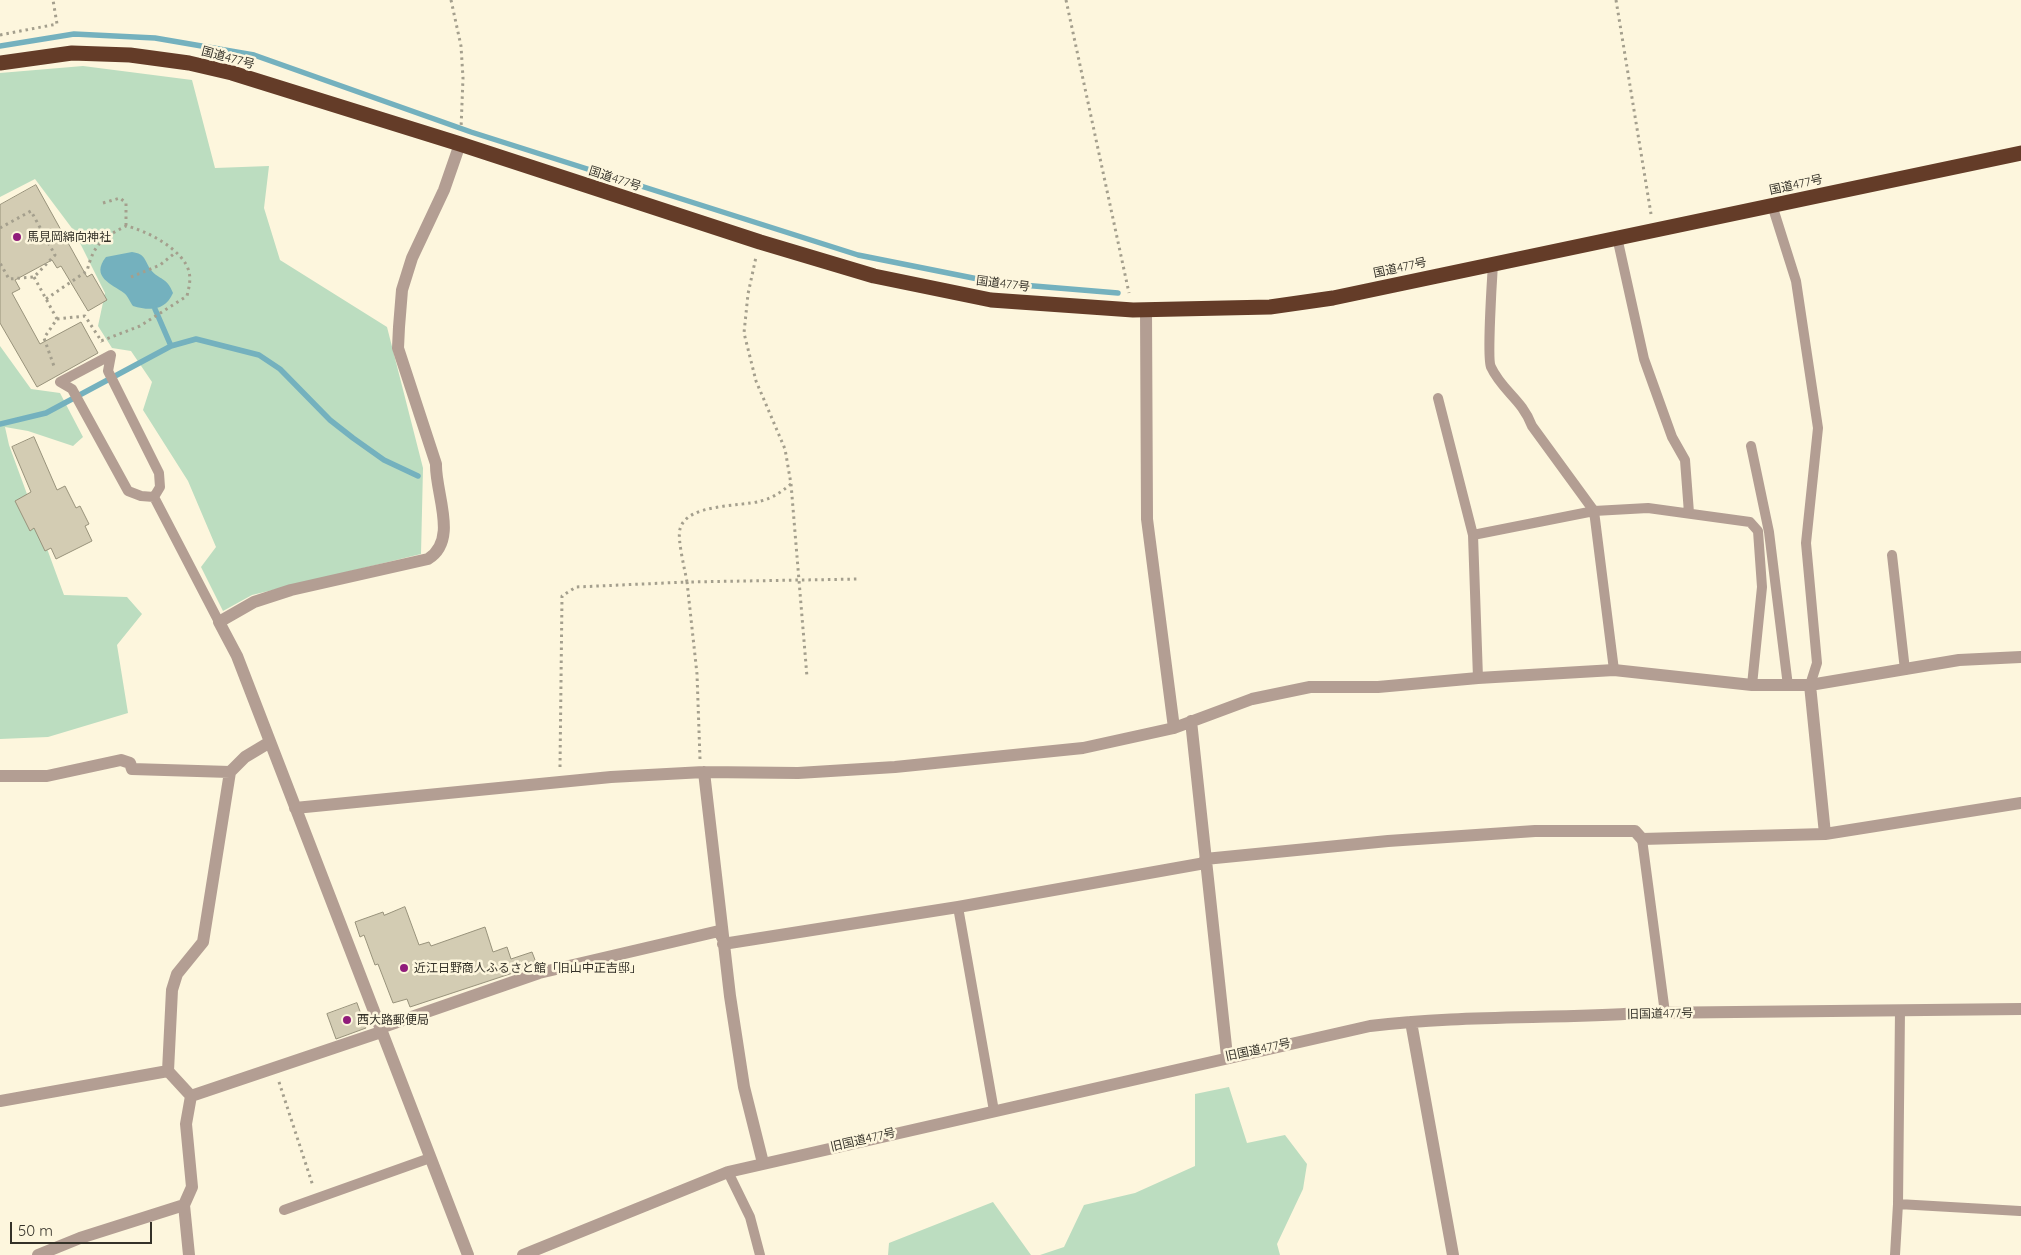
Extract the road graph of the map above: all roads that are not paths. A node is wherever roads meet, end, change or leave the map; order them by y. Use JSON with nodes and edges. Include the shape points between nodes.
{"nodes":[{"id":1,"x":0,"y":62,"type":"edge"},
{"id":2,"x":460,"y":144,"type":"junction"},
{"id":3,"x":2021,"y":153,"type":"edge"},
{"id":4,"x":1772,"y":205,"type":"junction"},
{"id":5,"x":1617,"y":237,"type":"junction"},
{"id":6,"x":1493,"y":264,"type":"junction"},
{"id":7,"x":1140,"y":310,"type":"junction"},
{"id":8,"x":1438,"y":398,"type":"dead end"},
{"id":9,"x":1751,"y":446,"type":"dead end"},
{"id":10,"x":154,"y":497,"type":"junction"},
{"id":11,"x":1594,"y":511,"type":"junction"},
{"id":12,"x":1689,"y":513,"type":"junction"},
{"id":13,"x":1473,"y":535,"type":"junction"},
{"id":14,"x":1892,"y":555,"type":"dead end"},
{"id":15,"x":219,"y":622,"type":"junction"},
{"id":16,"x":2021,"y":656,"type":"edge"},
{"id":17,"x":1614,"y":670,"type":"junction"},
{"id":18,"x":1905,"y":670,"type":"junction"},
{"id":19,"x":1478,"y":678,"type":"junction"},
{"id":20,"x":1810,"y":685,"type":"junction"},
{"id":21,"x":1752,"y":686,"type":"junction"},
{"id":22,"x":1788,"y":686,"type":"junction"},
{"id":23,"x":1191,"y":721,"type":"junction"},
{"id":24,"x":1174,"y":728,"type":"junction"},
{"id":25,"x":270,"y":742,"type":"junction"},
{"id":26,"x":230,"y":772,"type":"junction"},
{"id":27,"x":702,"y":772,"type":"junction"},
{"id":28,"x":0,"y":776,"type":"edge"},
{"id":29,"x":2021,"y":803,"type":"edge"},
{"id":30,"x":295,"y":808,"type":"junction"},
{"id":31,"x":1824,"y":834,"type":"junction"},
{"id":32,"x":1642,"y":839,"type":"junction"},
{"id":33,"x":1205,"y":861,"type":"junction"},
{"id":34,"x":958,"y":907,"type":"junction"},
{"id":35,"x":723,"y":941,"type":"junction"},
{"id":36,"x":1900,"y":1010,"type":"junction"},
{"id":37,"x":2021,"y":1010,"type":"edge"},
{"id":38,"x":1665,"y":1013,"type":"junction"},
{"id":39,"x":1411,"y":1022,"type":"junction"},
{"id":40,"x":380,"y":1030,"type":"junction"},
{"id":41,"x":1227,"y":1056,"type":"junction"},
{"id":42,"x":168,"y":1071,"type":"junction"},
{"id":43,"x":191,"y":1096,"type":"junction"},
{"id":44,"x":0,"y":1101,"type":"edge"},
{"id":45,"x":994,"y":1111,"type":"junction"},
{"id":46,"x":430,"y":1158,"type":"junction"},
{"id":47,"x":763,"y":1163,"type":"junction"},
{"id":48,"x":728,"y":1172,"type":"junction"},
{"id":49,"x":1898,"y":1204,"type":"junction"},
{"id":50,"x":184,"y":1205,"type":"junction"},
{"id":51,"x":284,"y":1210,"type":"dead end"},
{"id":52,"x":2020,"y":1211,"type":"dead end"},
{"id":53,"x":38,"y":1255,"type":"edge"},
{"id":54,"x":188,"y":1255,"type":"edge"},
{"id":55,"x":468,"y":1255,"type":"edge"},
{"id":56,"x":523,"y":1255,"type":"edge"},
{"id":57,"x":760,"y":1255,"type":"edge"},
{"id":58,"x":1453,"y":1255,"type":"edge"},
{"id":59,"x":1895,"y":1255,"type":"edge"}],
"edges":[{"from":1,"to":2,"type":"highway","name":"国道477号","via":[[72,53],[188,63]]},
{"from":2,"to":7,"type":"highway","name":"国道477号","via":[[874,276],[991,300]]},
{"from":2,"to":15,"type":"street","via":[[444,190],[412,258],[402,290],[399,326],[398,348],[436,464],[443,518],[440,547],[428,559],[291,590],[254,602]]},
{"from":3,"to":4,"type":"highway","name":"国道477号"},
{"from":4,"to":5,"type":"highway","name":"国道477号"},
{"from":4,"to":20,"type":"lane","via":[[1796,281],[1818,428],[1806,543],[1817,662]]},
{"from":5,"to":6,"type":"highway","name":"国道477号"},
{"from":5,"to":12,"type":"lane","via":[[1644,360],[1672,437],[1685,460]]},
{"from":6,"to":7,"type":"highway","name":"国道477号","via":[[1333,298],[1270,307]]},
{"from":6,"to":11,"type":"lane","via":[[1490,366],[1518,399],[1532,426]]},
{"from":7,"to":24,"type":"street","via":[[1147,519]]},
{"from":8,"to":13,"type":"lane"},
{"from":9,"to":22,"type":"lane","via":[[1769,532]]},
{"from":10,"to":10,"type":"lane","via":[[160,487],[159,473],[108,372],[111,355],[60,382],[72,389],[128,491]]},
{"from":10,"to":15,"type":"lane"},
{"from":11,"to":12,"type":"lane","via":[[1648,508]]},
{"from":11,"to":13,"type":"lane"},
{"from":11,"to":17,"type":"lane"},
{"from":12,"to":21,"type":"lane","via":[[1750,522],[1758,531],[1762,587]]},
{"from":13,"to":19,"type":"lane"},
{"from":14,"to":18,"type":"lane"},
{"from":15,"to":25,"type":"street","via":[[237,656]]},
{"from":16,"to":18,"type":"street","via":[[1959,660]]},
{"from":17,"to":19,"type":"street"},
{"from":17,"to":21,"type":"street"},
{"from":18,"to":20,"type":"street"},
{"from":19,"to":23,"type":"street","via":[[1378,687],[1310,687],[1252,699]]},
{"from":20,"to":22,"type":"street"},
{"from":20,"to":31,"type":"street"},
{"from":21,"to":22,"type":"street"},
{"from":23,"to":24,"type":"street"},
{"from":23,"to":33,"type":"street"},
{"from":24,"to":27,"type":"street","via":[[1083,748],[895,767],[798,773]]},
{"from":25,"to":26,"type":"street","via":[[244,757]]},
{"from":25,"to":30,"type":"street"},
{"from":26,"to":28,"type":"street","via":[[132,769],[130,763],[121,760],[47,776]]},
{"from":26,"to":42,"type":"street","via":[[203,942],[177,974],[172,990]]},
{"from":27,"to":30,"type":"street","via":[[611,777]]},
{"from":27,"to":35,"type":"street"},
{"from":29,"to":31,"type":"street"},
{"from":30,"to":40,"type":"street"},
{"from":31,"to":32,"type":"street"},
{"from":32,"to":33,"type":"street","via":[[1635,831],[1535,831],[1388,841]]},
{"from":32,"to":38,"type":"lane"},
{"from":33,"to":34,"type":"street"},
{"from":33,"to":41,"type":"street"},
{"from":34,"to":35,"type":"street"},
{"from":34,"to":45,"type":"lane"},
{"from":35,"to":40,"type":"street","via":[[719,931],[539,973]]},
{"from":35,"to":47,"type":"street","via":[[744,1087]]},
{"from":36,"to":37,"type":"street","name":"旧国道477号"},
{"from":36,"to":38,"type":"street","name":"旧国道477号"},
{"from":36,"to":49,"type":"lane"},
{"from":38,"to":39,"type":"street","name":"旧国道477号"},
{"from":39,"to":41,"type":"street","name":"旧国道477号","via":[[1370,1026]]},
{"from":39,"to":58,"type":"street"},
{"from":40,"to":43,"type":"street"},
{"from":40,"to":46,"type":"street"},
{"from":41,"to":45,"type":"street","name":"旧国道477号"},
{"from":42,"to":43,"type":"street"},
{"from":42,"to":44,"type":"street"},
{"from":43,"to":50,"type":"street","via":[[186,1124],[192,1186]]},
{"from":45,"to":47,"type":"street","name":"旧国道477号"},
{"from":46,"to":51,"type":"lane"},
{"from":46,"to":55,"type":"street"},
{"from":47,"to":48,"type":"street","name":"旧国道477号"},
{"from":48,"to":56,"type":"street","name":"旧国道477号"},
{"from":48,"to":57,"type":"lane","via":[[750,1217]]},
{"from":49,"to":52,"type":"lane"},
{"from":49,"to":59,"type":"lane"},
{"from":50,"to":53,"type":"street"},
{"from":50,"to":54,"type":"street"}]}
